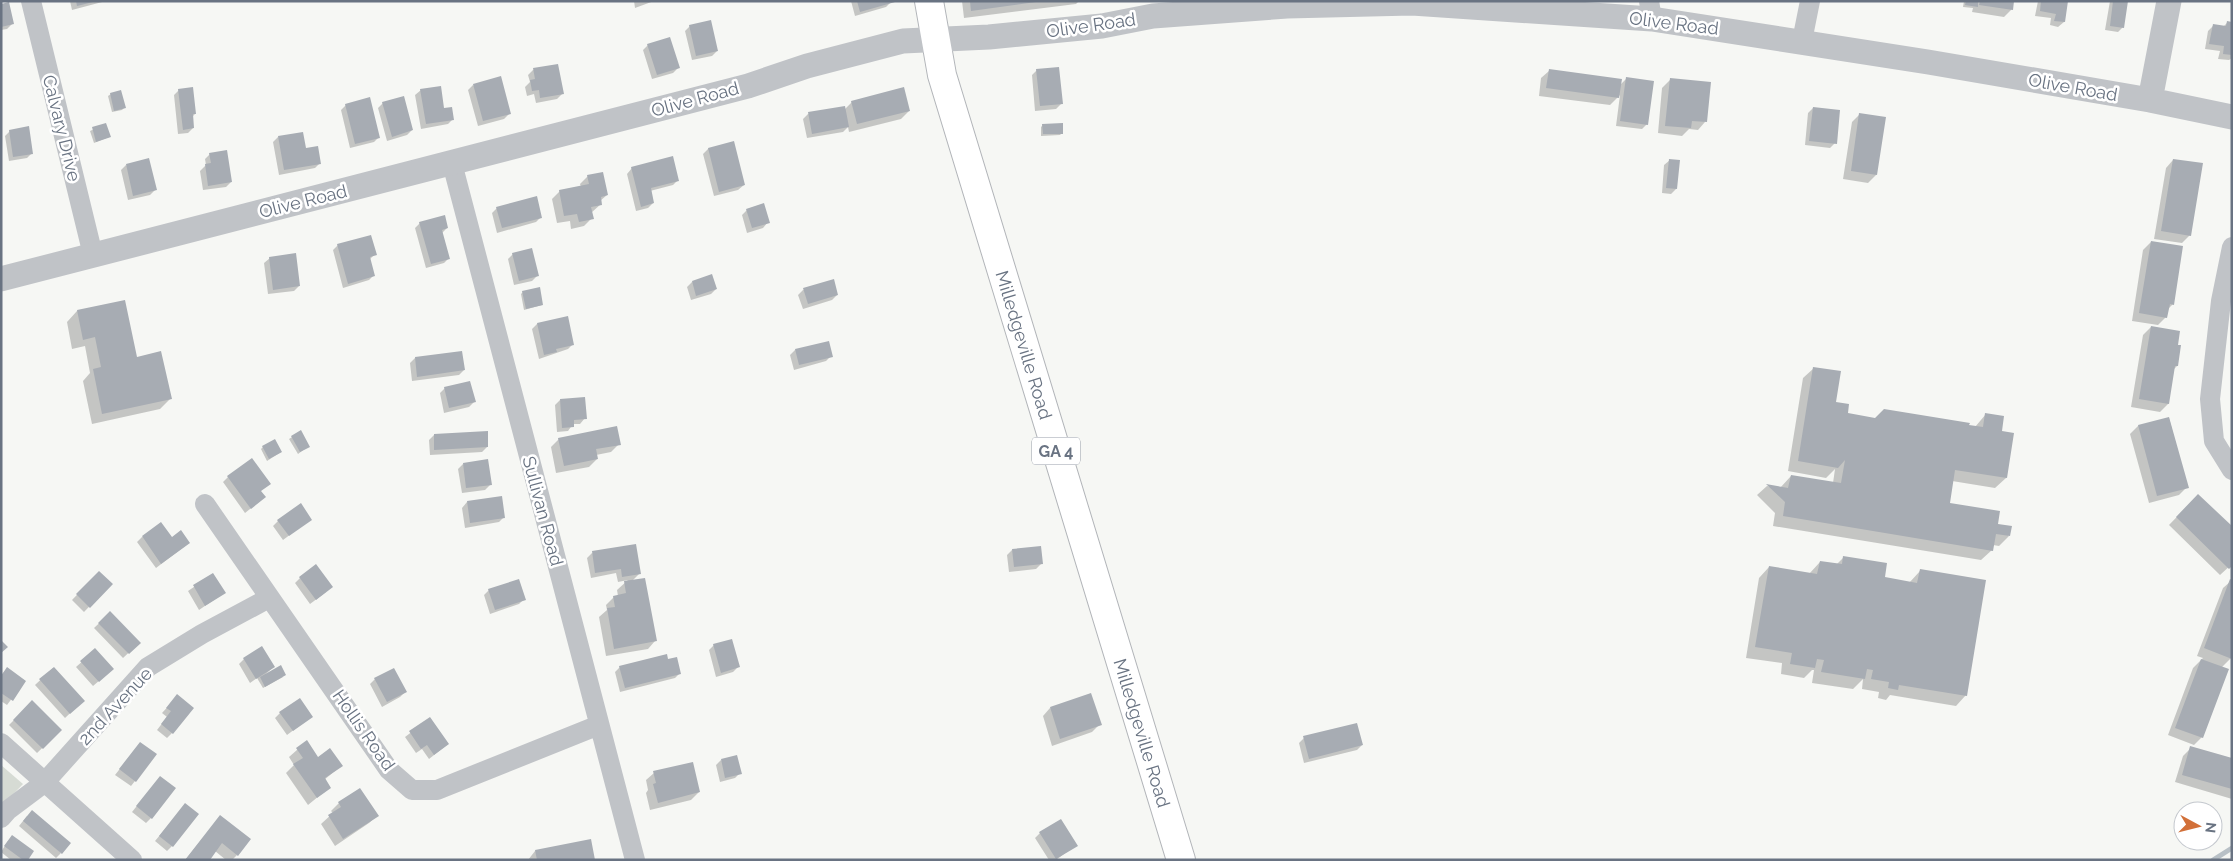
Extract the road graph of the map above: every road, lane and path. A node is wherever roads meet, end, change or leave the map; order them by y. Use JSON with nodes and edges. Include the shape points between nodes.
{"nodes":[{"id":1,"x":31,"y":1,"type":"edge"},
{"id":2,"x":929,"y":1,"type":"edge"},
{"id":3,"x":1810,"y":1,"type":"edge"},
{"id":4,"x":2169,"y":1,"type":"edge"},
{"id":5,"x":1650,"y":10,"type":"edge"},
{"id":6,"x":936,"y":41,"type":"junction"},
{"id":7,"x":1802,"y":41,"type":"junction"},
{"id":8,"x":2150,"y":100,"type":"junction"},
{"id":9,"x":2232,"y":117,"type":"edge"},
{"id":10,"x":452,"y":163,"type":"junction"},
{"id":11,"x":2232,"y":248,"type":"edge"},
{"id":12,"x":93,"y":255,"type":"junction"},
{"id":13,"x":1,"y":279,"type":"edge"},
{"id":14,"x":2232,"y":470,"type":"edge"},
{"id":15,"x":205,"y":504,"type":"dead end"},
{"id":16,"x":270,"y":598,"type":"junction"},
{"id":17,"x":599,"y":725,"type":"junction"},
{"id":18,"x":1,"y":743,"type":"edge"},
{"id":19,"x":44,"y":783,"type":"junction"},
{"id":20,"x":1,"y":818,"type":"edge"},
{"id":21,"x":132,"y":860,"type":"edge"},
{"id":22,"x":635,"y":860,"type":"edge"},
{"id":23,"x":1181,"y":860,"type":"edge"}],
"edges":[{"from":1,"to":12,"type":"street","name":"Calvary Drive"},
{"from":2,"to":6,"type":"main road","name":"Milledgeville Road","number":"GA 4"},
{"from":3,"to":7,"type":"street"},
{"from":4,"to":8,"type":"street"},
{"from":5,"to":6,"type":"street","name":"Olive Road","via":[[1412,3],[1287,6],[1153,16],[1102,26]]},
{"from":5,"to":7,"type":"street","name":"Olive Road"},
{"from":6,"to":10,"type":"street","name":"Olive Road","via":[[903,41],[807,66],[748,86]]},
{"from":6,"to":23,"type":"main road","name":"Milledgeville Road","number":"GA 4","via":[[945,85]]},
{"from":7,"to":8,"type":"street","name":"Olive Road"},
{"from":8,"to":9,"type":"street","name":"Olive Road"},
{"from":10,"to":12,"type":"street","name":"Olive Road"},
{"from":10,"to":17,"type":"street","name":"Sullivan Road"},
{"from":11,"to":14,"type":"street","via":[[2221,301],[2210,399],[2214,441]]},
{"from":12,"to":13,"type":"street","name":"Olive Road"},
{"from":15,"to":16,"type":"street","name":"Hollis Road"},
{"from":16,"to":17,"type":"street","name":"Hollis Road","via":[[389,770],[412,790],[437,790]]},
{"from":16,"to":19,"type":"street","name":"2nd Avenue","via":[[148,667]]},
{"from":17,"to":22,"type":"street","name":"Sullivan Road"},
{"from":18,"to":19,"type":"street"},
{"from":19,"to":20,"type":"street","name":"2nd Avenue"},
{"from":19,"to":21,"type":"street"}]}
